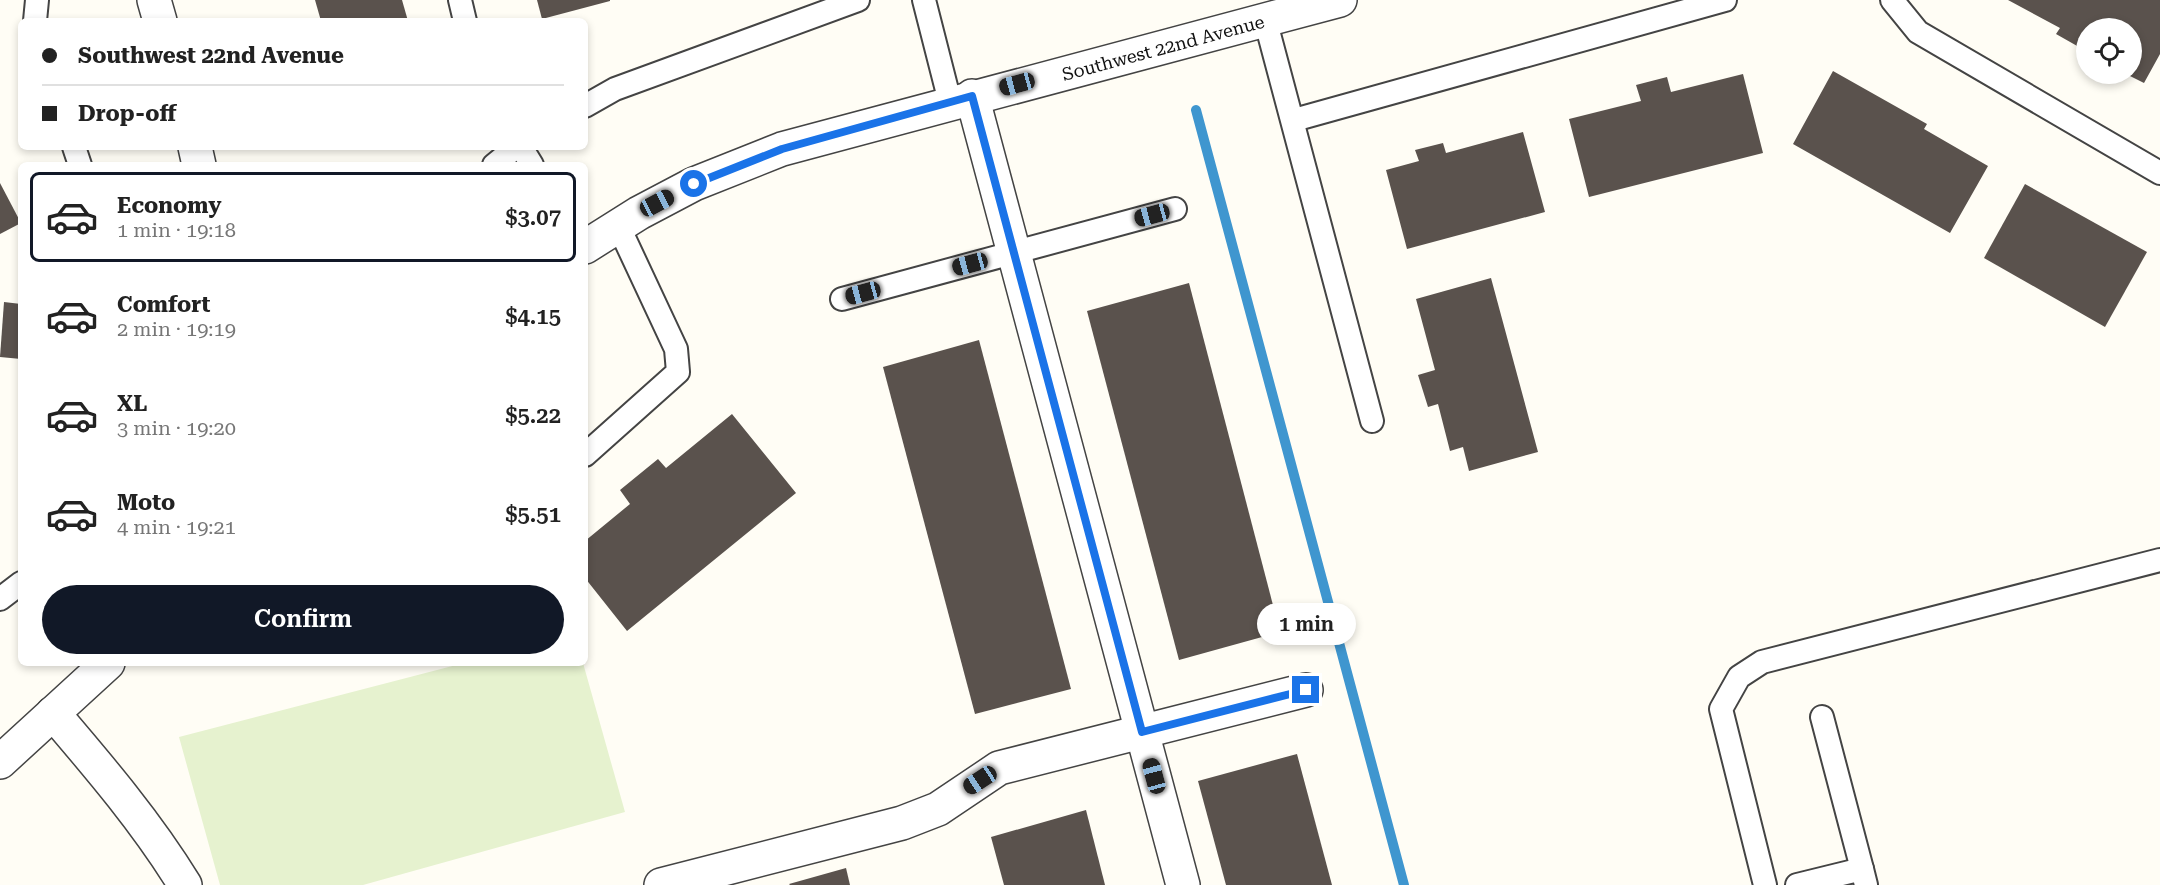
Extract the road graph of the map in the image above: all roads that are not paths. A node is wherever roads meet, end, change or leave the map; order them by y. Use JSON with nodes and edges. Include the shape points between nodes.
{"nodes":[{"id":1,"x":37,"y":0,"type":"edge"},
{"id":2,"x":154,"y":0,"type":"edge"},
{"id":3,"x":460,"y":0,"type":"edge"},
{"id":4,"x":858,"y":0,"type":"edge"},
{"id":5,"x":924,"y":0,"type":"edge"},
{"id":6,"x":1340,"y":0,"type":"edge"},
{"id":7,"x":1725,"y":0,"type":"edge"},
{"id":8,"x":1892,"y":0,"type":"edge"},
{"id":9,"x":35,"y":18,"type":"edge"},
{"id":10,"x":159,"y":18,"type":"edge"},
{"id":11,"x":464,"y":18,"type":"edge"},
{"id":12,"x":1265,"y":19,"type":"junction"},
{"id":13,"x":961,"y":99,"type":"junction"},
{"id":14,"x":588,"y":104,"type":"edge"},
{"id":15,"x":1294,"y":120,"type":"junction"},
{"id":16,"x":514,"y":150,"type":"edge"},
{"id":17,"x":520,"y":150,"type":"edge"},
{"id":18,"x":498,"y":162,"type":"edge"},
{"id":19,"x":530,"y":162,"type":"edge"},
{"id":20,"x":2160,"y":173,"type":"edge"},
{"id":21,"x":1175,"y":209,"type":"dead end"},
{"id":22,"x":618,"y":225,"type":"junction"},
{"id":23,"x":588,"y":245,"type":"edge"},
{"id":24,"x":1013,"y":253,"type":"junction"},
{"id":25,"x":842,"y":299,"type":"dead end"},
{"id":26,"x":1372,"y":422,"type":"dead end"},
{"id":27,"x":588,"y":452,"type":"edge"},
{"id":28,"x":2160,"y":560,"type":"edge"},
{"id":29,"x":18,"y":585,"type":"edge"},
{"id":30,"x":0,"y":599,"type":"edge"},
{"id":31,"x":105,"y":666,"type":"edge"},
{"id":32,"x":1306,"y":690,"type":"dead end"},
{"id":33,"x":53,"y":713,"type":"junction"},
{"id":34,"x":1822,"y":717,"type":"dead end"},
{"id":35,"x":1142,"y":732,"type":"junction"},
{"id":36,"x":0,"y":762,"type":"edge"},
{"id":37,"x":1864,"y":877,"type":"edge"},
{"id":38,"x":677,"y":883,"type":"edge"},
{"id":39,"x":185,"y":885,"type":"edge"},
{"id":40,"x":1183,"y":885,"type":"edge"},
{"id":41,"x":1765,"y":885,"type":"edge"},
{"id":42,"x":1797,"y":885,"type":"edge"}],
"edges":[{"from":1,"to":9,"type":"lane"},
{"from":2,"to":10,"type":"street"},
{"from":3,"to":11,"type":"lane"},
{"from":4,"to":14,"type":"lane","via":[[615,89]]},
{"from":5,"to":13,"type":"lane"},
{"from":6,"to":12,"type":"street","name":"Southwest 22nd Avenue"},
{"from":7,"to":15,"type":"lane"},
{"from":8,"to":20,"type":"lane","via":[[1918,32]]},
{"from":12,"to":13,"type":"street","name":"Southwest 22nd Avenue"},
{"from":12,"to":15,"type":"lane"},
{"from":13,"to":22,"type":"street","name":"Southwest 22nd Avenue","via":[[782,149],[694,184]]},
{"from":13,"to":24,"type":"street"},
{"from":15,"to":26,"type":"lane"},
{"from":16,"to":18,"type":"lane"},
{"from":17,"to":19,"type":"lane"},
{"from":21,"to":24,"type":"lane"},
{"from":22,"to":23,"type":"street","name":"Southwest 22nd Avenue"},
{"from":22,"to":27,"type":"lane","via":[[676,349],[678,372]]},
{"from":24,"to":25,"type":"lane"},
{"from":24,"to":35,"type":"street"},
{"from":28,"to":41,"type":"lane","via":[[1762,662],[1739,677],[1721,709]]},
{"from":29,"to":30,"type":"lane"},
{"from":31,"to":33,"type":"street"},
{"from":32,"to":35,"type":"street"},
{"from":33,"to":36,"type":"street"},
{"from":33,"to":39,"type":"street","via":[[110,780]]},
{"from":34,"to":37,"type":"lane"},
{"from":35,"to":38,"type":"street","via":[[999,768],[938,809],[902,823]]},
{"from":35,"to":40,"type":"street"},
{"from":37,"to":42,"type":"lane"}]}
